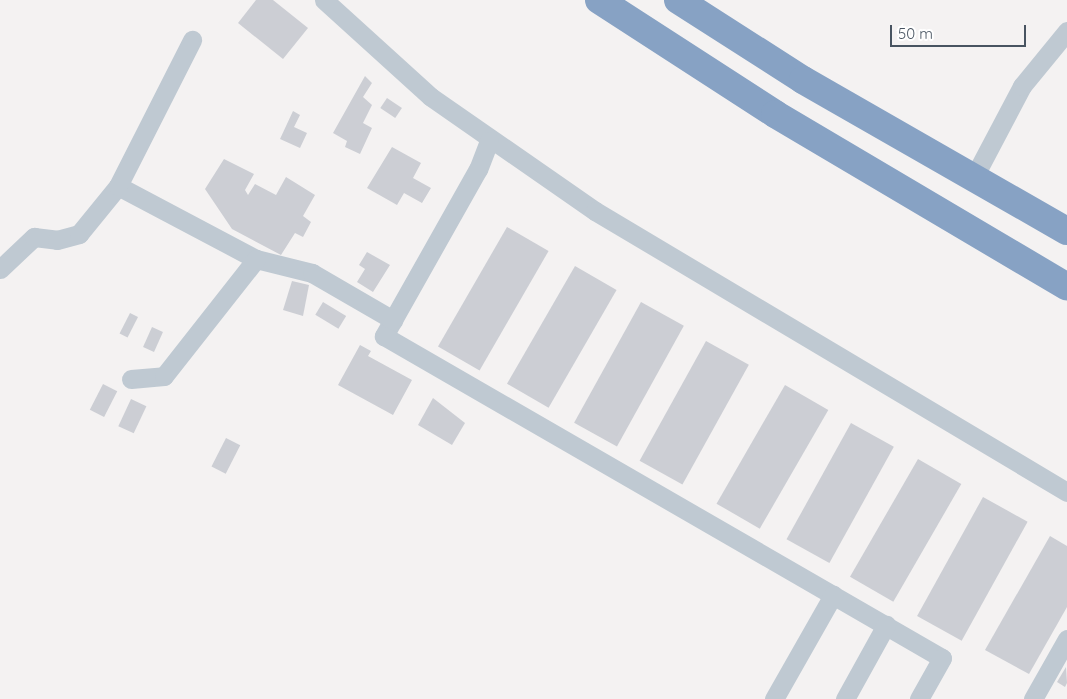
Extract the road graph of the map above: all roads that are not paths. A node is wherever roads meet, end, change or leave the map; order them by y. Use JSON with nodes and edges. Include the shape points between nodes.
{"nodes":[{"id":1,"x":324,"y":0,"type":"edge"},
{"id":2,"x":599,"y":0,"type":"edge"},
{"id":3,"x":678,"y":0,"type":"edge"},
{"id":4,"x":1067,"y":31,"type":"edge"},
{"id":5,"x":192,"y":40,"type":"dead end"},
{"id":6,"x":489,"y":141,"type":"junction"},
{"id":7,"x":973,"y":179,"type":"junction"},
{"id":8,"x":118,"y":186,"type":"junction"},
{"id":9,"x":1067,"y":231,"type":"edge"},
{"id":10,"x":256,"y":259,"type":"junction"},
{"id":11,"x":0,"y":270,"type":"edge"},
{"id":12,"x":1067,"y":287,"type":"edge"},
{"id":13,"x":393,"y":320,"type":"junction"},
{"id":14,"x":131,"y":379,"type":"dead end"},
{"id":15,"x":1067,"y":492,"type":"edge"},
{"id":16,"x":832,"y":595,"type":"junction"},
{"id":17,"x":886,"y":626,"type":"junction"},
{"id":18,"x":1067,"y":639,"type":"edge"},
{"id":19,"x":774,"y":699,"type":"edge"},
{"id":20,"x":845,"y":699,"type":"edge"},
{"id":21,"x":919,"y":699,"type":"edge"},
{"id":22,"x":1033,"y":699,"type":"edge"}],
"edges":[{"from":1,"to":6,"type":"street","via":[[431,97]]},
{"from":2,"to":12,"type":"highway","via":[[775,114]]},
{"from":3,"to":7,"type":"highway","via":[[803,80]]},
{"from":4,"to":7,"type":"street","via":[[1022,86]]},
{"from":5,"to":8,"type":"street"},
{"from":6,"to":13,"type":"street","via":[[478,169]]},
{"from":6,"to":15,"type":"street","via":[[595,211]]},
{"from":7,"to":9,"type":"highway"},
{"from":8,"to":10,"type":"street"},
{"from":8,"to":11,"type":"street","via":[[78,234],[57,240],[34,237]]},
{"from":10,"to":13,"type":"street","via":[[312,273]]},
{"from":10,"to":14,"type":"street","via":[[164,376]]},
{"from":13,"to":16,"type":"street","via":[[384,336]]},
{"from":16,"to":17,"type":"street"},
{"from":16,"to":19,"type":"street"},
{"from":17,"to":20,"type":"street"},
{"from":17,"to":21,"type":"street","via":[[942,658]]},
{"from":18,"to":22,"type":"street"}]}
